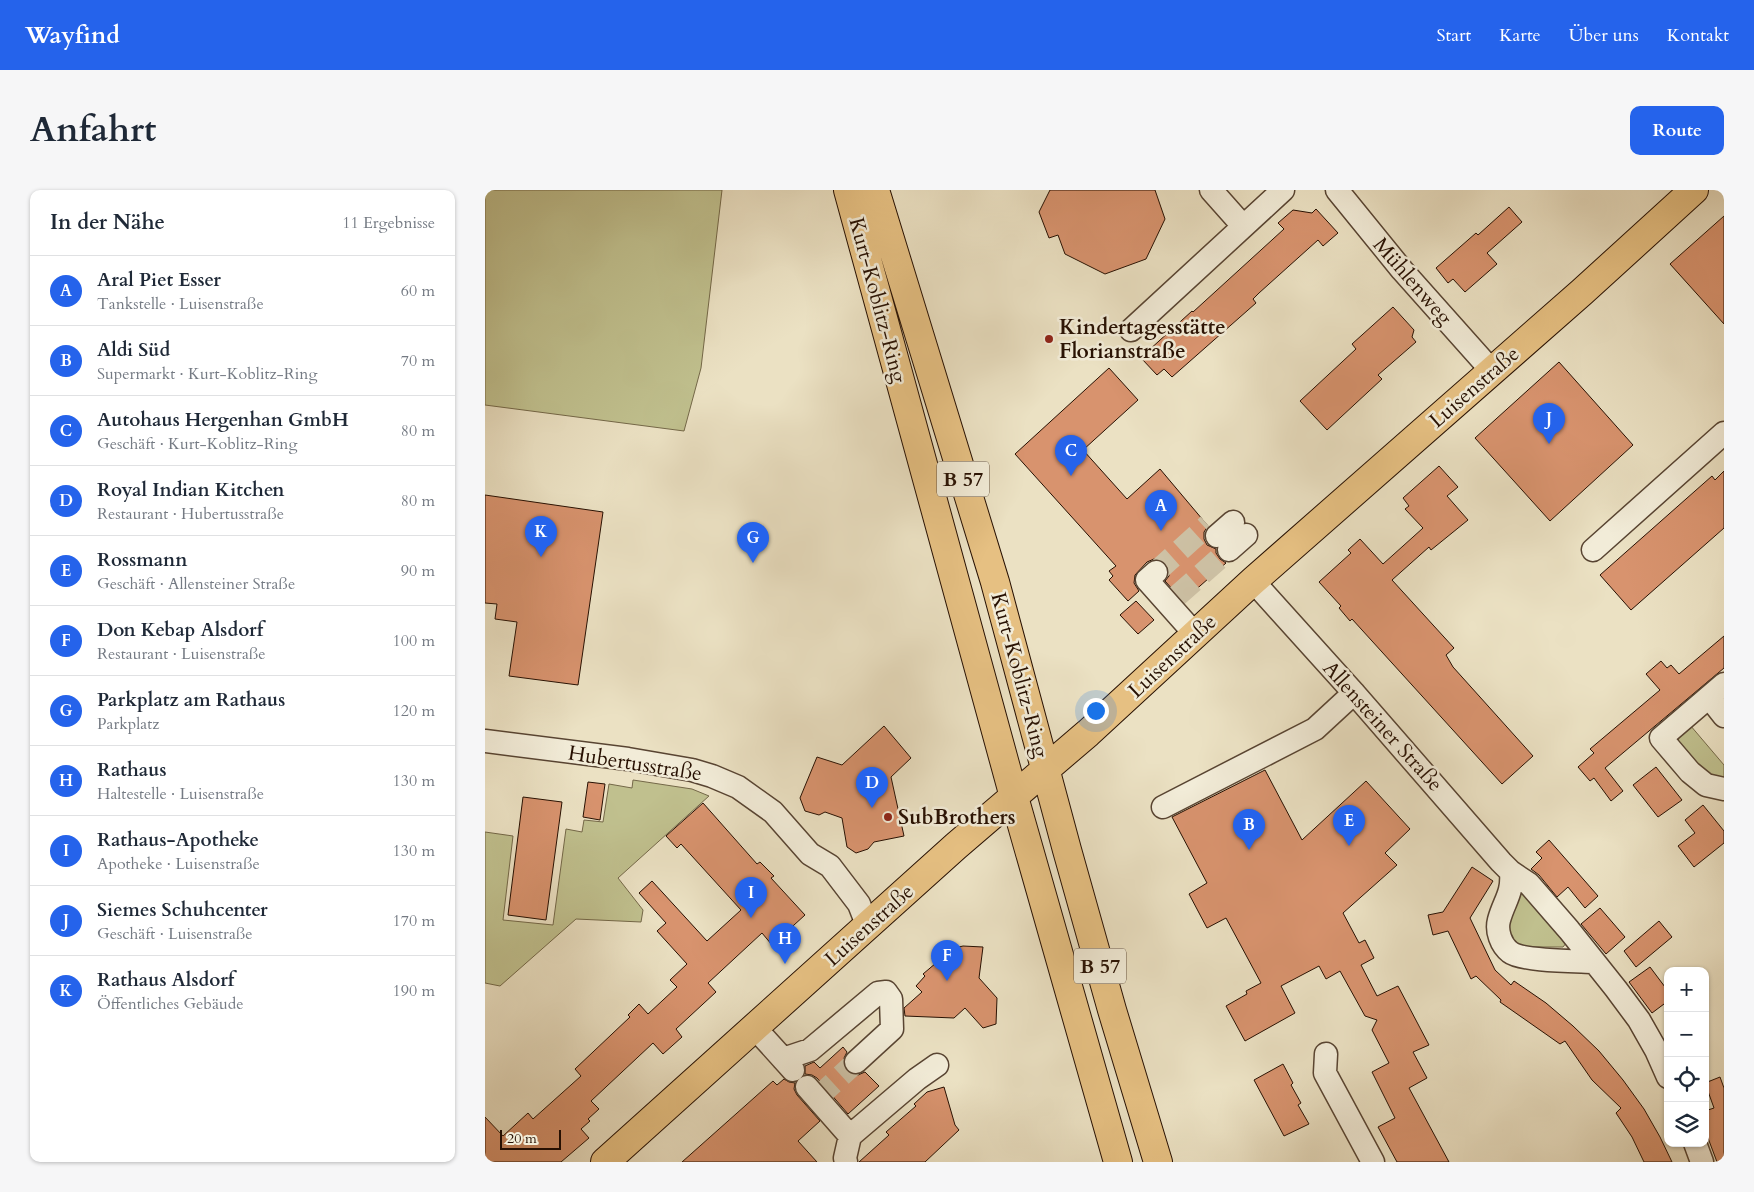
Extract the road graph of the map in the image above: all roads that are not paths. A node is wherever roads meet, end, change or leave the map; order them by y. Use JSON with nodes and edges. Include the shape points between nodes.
{"nodes":[{"id":1,"x":848,"y":190,"type":"edge"},
{"id":2,"x":875,"y":190,"type":"edge"},
{"id":3,"x":1211,"y":190,"type":"edge"},
{"id":4,"x":1283,"y":190,"type":"edge"},
{"id":5,"x":1337,"y":190,"type":"edge"},
{"id":6,"x":1694,"y":190,"type":"edge"},
{"id":7,"x":1243,"y":226,"type":"junction"},
{"id":8,"x":1131,"y":330,"type":"dead end"},
{"id":9,"x":1492,"y":371,"type":"junction"},
{"id":10,"x":1724,"y":433,"type":"edge"},
{"id":11,"x":1593,"y":550,"type":"dead end"},
{"id":12,"x":1253,"y":581,"type":"junction"},
{"id":13,"x":1164,"y":589,"type":"dead end"},
{"id":14,"x":1195,"y":634,"type":"junction"},
{"id":15,"x":1717,"y":690,"type":"edge"},
{"id":16,"x":1354,"y":693,"type":"junction"},
{"id":17,"x":1724,"y":716,"type":"edge"},
{"id":18,"x":485,"y":741,"type":"edge"},
{"id":19,"x":1046,"y":769,"type":"junction"},
{"id":20,"x":1724,"y":789,"type":"edge"},
{"id":21,"x":1014,"y":796,"type":"junction"},
{"id":22,"x":1163,"y":808,"type":"dead end"},
{"id":23,"x":1511,"y":872,"type":"junction"},
{"id":24,"x":868,"y":927,"type":"junction"},
{"id":25,"x":1594,"y":962,"type":"junction"},
{"id":26,"x":755,"y":1028,"type":"junction"},
{"id":27,"x":1326,"y":1054,"type":"dead end"},
{"id":28,"x":857,"y":1062,"type":"tunnel mouth"},
{"id":29,"x":937,"y":1065,"type":"dead end"},
{"id":30,"x":1664,"y":1067,"type":"edge"},
{"id":31,"x":794,"y":1072,"type":"junction"},
{"id":32,"x":851,"y":1136,"type":"junction"},
{"id":33,"x":1697,"y":1147,"type":"edge"},
{"id":34,"x":617,"y":1158,"type":"edge"},
{"id":35,"x":846,"y":1162,"type":"edge"},
{"id":36,"x":1118,"y":1162,"type":"edge"},
{"id":37,"x":1159,"y":1162,"type":"edge"},
{"id":38,"x":1373,"y":1162,"type":"edge"},
{"id":39,"x":1703,"y":1162,"type":"edge"}],
"edges":[{"from":1,"to":21,"type":"main road","name":"Kurt-Koblitz-Ring","number":"B 57"},
{"from":2,"to":19,"type":"main road","name":"Kurt-Koblitz-Ring","number":"B 57","via":[[995,582]]},
{"from":3,"to":7,"type":"street"},
{"from":4,"to":7,"type":"street"},
{"from":5,"to":9,"type":"street","name":"Mühlenweg","via":[[1402,270]]},
{"from":6,"to":9,"type":"main road","name":"Luisenstraße"},
{"from":7,"to":8,"type":"street"},
{"from":9,"to":12,"type":"main road","name":"Luisenstraße"},
{"from":10,"to":11,"type":"street"},
{"from":12,"to":14,"type":"main road","name":"Luisenstraße"},
{"from":12,"to":16,"type":"street","name":"Allensteiner Straße"},
{"from":13,"to":14,"type":"street"},
{"from":14,"to":19,"type":"main road","name":"Luisenstraße"},
{"from":15,"to":17,"type":"street"},
{"from":15,"to":20,"type":"street","via":[[1661,738],[1690,772],[1706,785]]},
{"from":16,"to":22,"type":"street","via":[[1315,729]]},
{"from":16,"to":23,"type":"street","name":"Allensteiner Straße"},
{"from":18,"to":24,"type":"street","name":"Hubertusstraße","via":[[692,770],[738,787],[773,812],[804,849],[830,866],[859,904]]},
{"from":19,"to":21,"type":"main road","name":"Luisenstraße"},
{"from":19,"to":37,"type":"main road","name":"Kurt-Koblitz-Ring","number":"B 57","via":[[1112,1010]]},
{"from":21,"to":24,"type":"main road","name":"Luisenstraße"},
{"from":21,"to":36,"type":"main road","name":"Kurt-Koblitz-Ring","number":"B 57"},
{"from":23,"to":25,"type":"street","name":"Allensteiner Straße","via":[[1529,884]]},
{"from":23,"to":25,"type":"street","via":[[1512,884],[1498,922],[1501,941],[1510,953]]},
{"from":24,"to":26,"type":"main road","name":"Luisenstraße"},
{"from":25,"to":30,"type":"street","name":"Allensteiner Straße","via":[[1639,1020]]},
{"from":26,"to":31,"type":"street"},
{"from":26,"to":34,"type":"main road","name":"Luisenstraße"},
{"from":27,"to":38,"type":"street","via":[[1325,1073]]},
{"from":28,"to":31,"type":"street","via":[[892,1030],[891,999],[886,992],[877,993],[810,1050]]},
{"from":29,"to":32,"type":"street"},
{"from":31,"to":32,"type":"street"},
{"from":32,"to":35,"type":"street"},
{"from":33,"to":39,"type":"street"}]}
